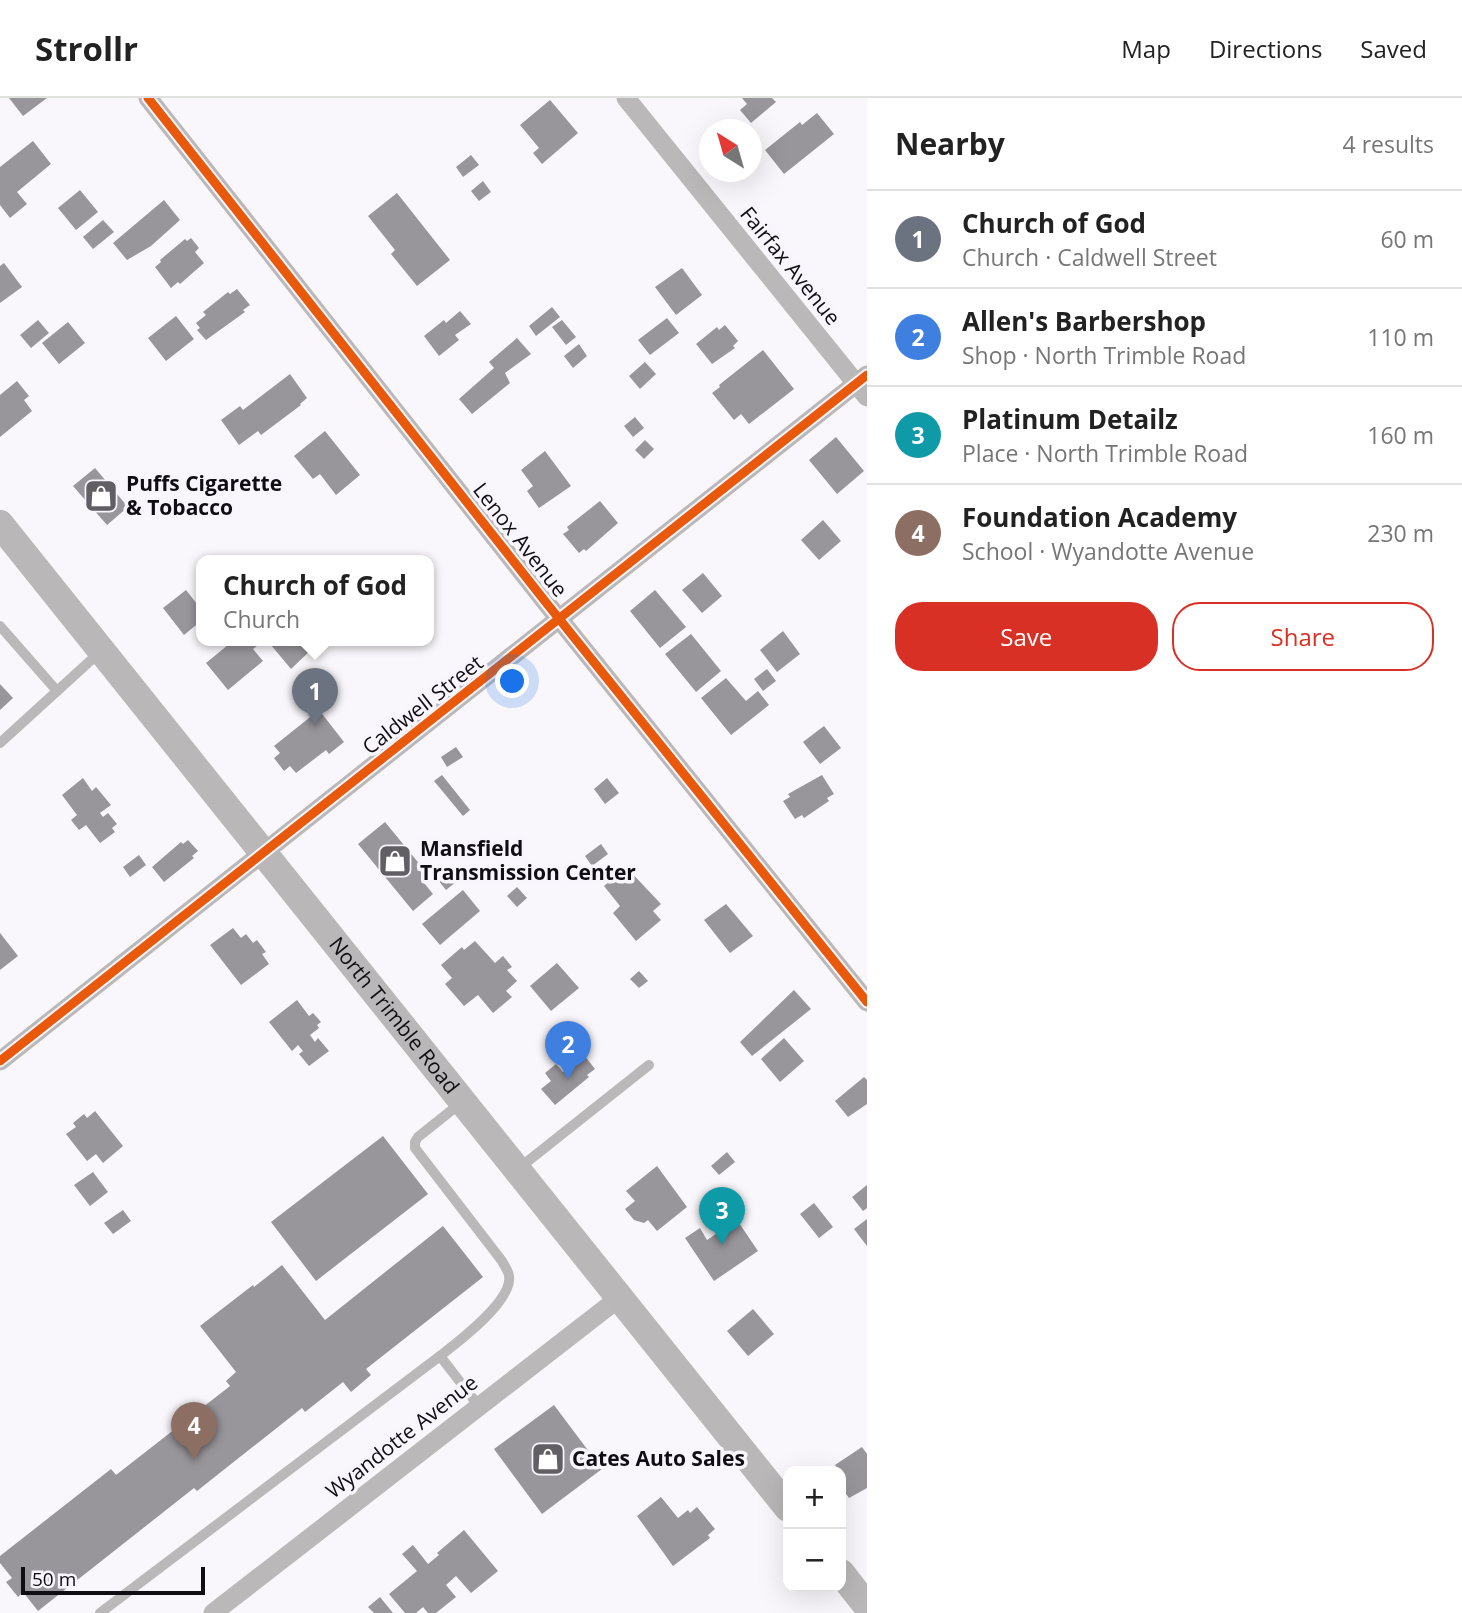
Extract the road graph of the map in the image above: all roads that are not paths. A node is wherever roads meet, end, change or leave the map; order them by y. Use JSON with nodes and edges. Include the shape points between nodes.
{"nodes":[{"id":1,"x":148,"y":98,"type":"edge"},
{"id":2,"x":626,"y":98,"type":"edge"},
{"id":3,"x":863,"y":385,"type":"edge"},
{"id":4,"x":0,"y":524,"type":"edge"},
{"id":5,"x":560,"y":620,"type":"junction"},
{"id":6,"x":0,"y":626,"type":"edge"},
{"id":7,"x":101,"y":650,"type":"junction"},
{"id":8,"x":57,"y":691,"type":"junction"},
{"id":9,"x":0,"y":743,"type":"edge"},
{"id":10,"x":264,"y":853,"type":"junction"},
{"id":11,"x":867,"y":1002,"type":"edge"},
{"id":12,"x":0,"y":1061,"type":"edge"},
{"id":13,"x":649,"y":1065,"type":"dead end"},
{"id":14,"x":463,"y":1101,"type":"junction"},
{"id":15,"x":517,"y":1169,"type":"junction"},
{"id":16,"x":619,"y":1298,"type":"junction"},
{"id":17,"x":440,"y":1356,"type":"junction"},
{"id":18,"x":478,"y":1405,"type":"junction"},
{"id":19,"x":783,"y":1502,"type":"edge"},
{"id":20,"x":846,"y":1579,"type":"edge"},
{"id":21,"x":867,"y":1606,"type":"edge"},
{"id":22,"x":100,"y":1613,"type":"edge"},
{"id":23,"x":213,"y":1613,"type":"edge"}],
"edges":[{"from":1,"to":5,"type":"street","name":"Lenox Avenue"},
{"from":2,"to":3,"type":"street","name":"Fairfax Avenue"},
{"from":3,"to":5,"type":"street","name":"Caldwell Street"},
{"from":4,"to":7,"type":"main road","name":"North Trimble Road"},
{"from":5,"to":10,"type":"street","name":"Caldwell Street"},
{"from":5,"to":11,"type":"street","name":"Lenox Avenue"},
{"from":6,"to":8,"type":"lane"},
{"from":7,"to":8,"type":"lane"},
{"from":7,"to":10,"type":"main road","name":"North Trimble Road"},
{"from":8,"to":9,"type":"lane"},
{"from":10,"to":12,"type":"street","name":"Caldwell Street"},
{"from":10,"to":14,"type":"main road","name":"North Trimble Road"},
{"from":13,"to":15,"type":"lane"},
{"from":14,"to":15,"type":"main road","name":"North Trimble Road"},
{"from":14,"to":17,"type":"lane","via":[[418,1137],[415,1148],[509,1276],[507,1291],[478,1326]]},
{"from":15,"to":16,"type":"main road","name":"North Trimble Road"},
{"from":16,"to":18,"type":"street","name":"Wyandotte Avenue"},
{"from":16,"to":19,"type":"main road","name":"North Trimble Road"},
{"from":17,"to":18,"type":"lane"},
{"from":17,"to":22,"type":"lane"},
{"from":18,"to":23,"type":"street","name":"Wyandotte Avenue"},
{"from":20,"to":21,"type":"main road"}]}
